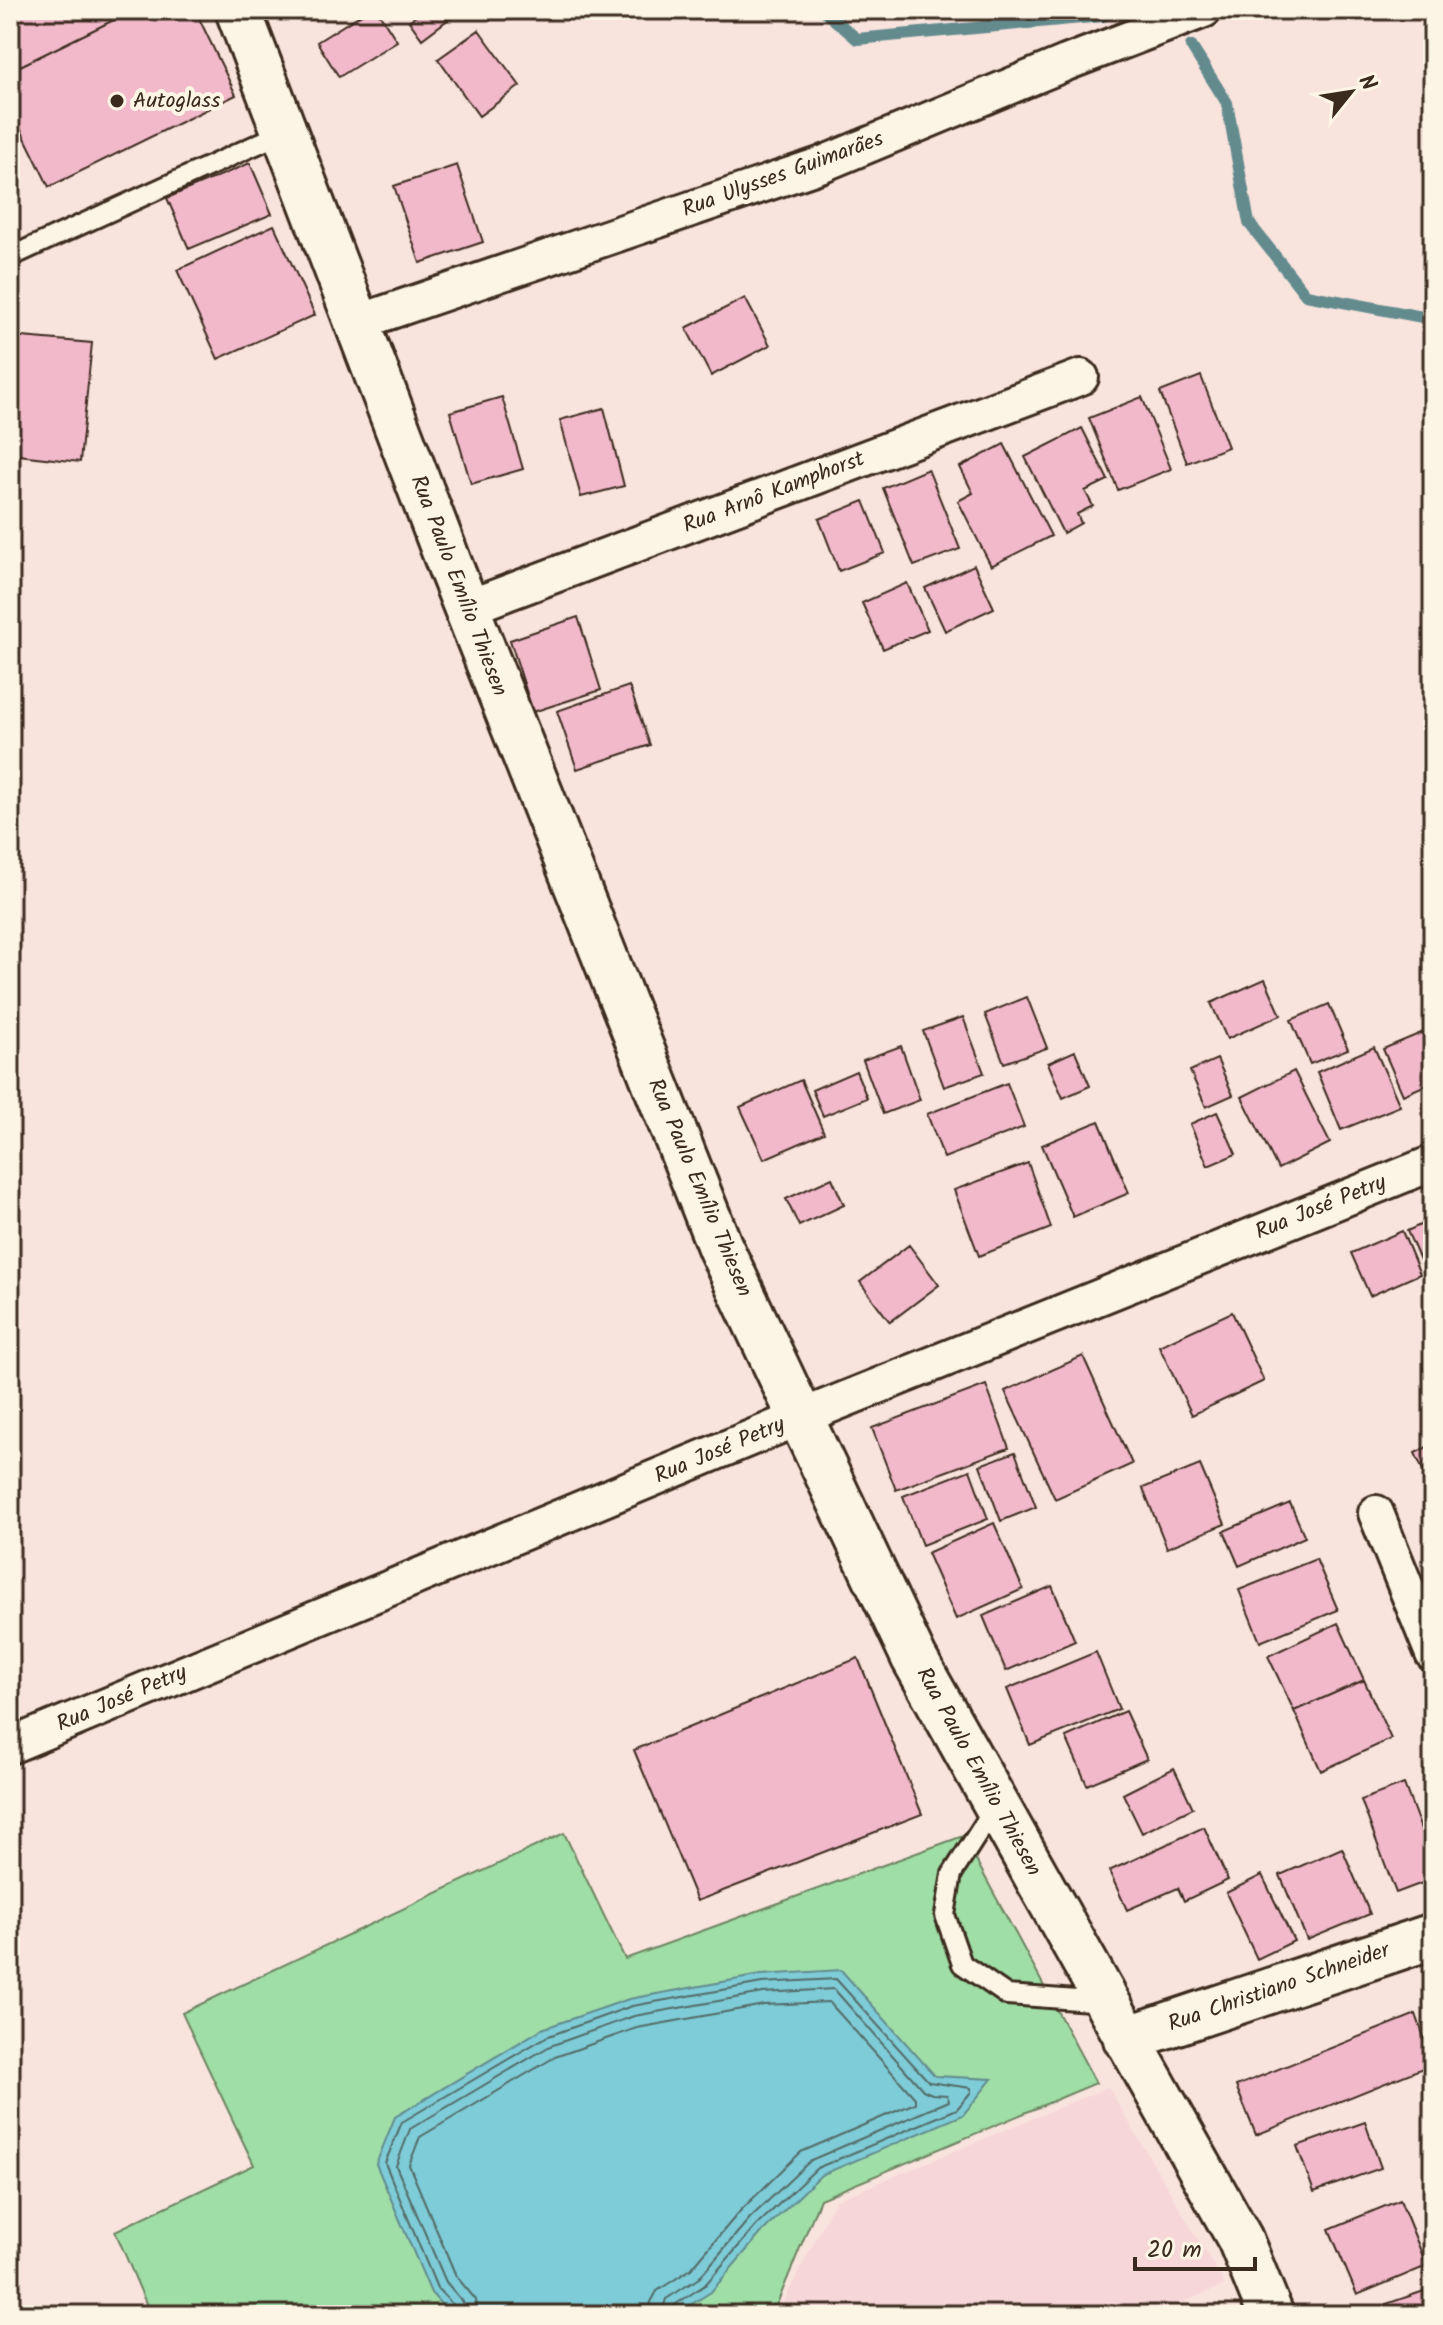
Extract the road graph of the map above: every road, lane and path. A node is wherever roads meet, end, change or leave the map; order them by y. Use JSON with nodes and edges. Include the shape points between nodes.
{"nodes":[{"id":1,"x":238,"y":10,"type":"edge"},
{"id":2,"x":1204,"y":10,"type":"edge"},
{"id":3,"x":284,"y":132,"type":"junction"},
{"id":4,"x":10,"y":257,"type":"edge"},
{"id":5,"x":356,"y":323,"type":"junction"},
{"id":6,"x":1081,"y":377,"type":"dead end"},
{"id":7,"x":467,"y":608,"type":"junction"},
{"id":8,"x":1433,"y":1163,"type":"edge"},
{"id":9,"x":801,"y":1417,"type":"junction"},
{"id":10,"x":1376,"y":1513,"type":"dead end"},
{"id":11,"x":1433,"y":1654,"type":"edge"},
{"id":12,"x":10,"y":1746,"type":"edge"},
{"id":13,"x":997,"y":1805,"type":"junction"},
{"id":14,"x":1433,"y":1936,"type":"edge"},
{"id":15,"x":1116,"y":2021,"type":"junction"},
{"id":16,"x":1271,"y":2315,"type":"edge"}],
"edges":[{"from":1,"to":3,"type":"main road","name":"Rua Paulo Emílio Thiesen"},
{"from":2,"to":5,"type":"street","name":"Rua Ulysses Guimarães","via":[[820,165]]},
{"from":3,"to":4,"type":"lane"},
{"from":3,"to":5,"type":"main road","name":"Rua Paulo Emílio Thiesen"},
{"from":5,"to":7,"type":"main road","name":"Rua Paulo Emílio Thiesen"},
{"from":6,"to":7,"type":"street","name":"Rua Arnô Kamphorst"},
{"from":7,"to":9,"type":"main road","name":"Rua Paulo Emílio Thiesen","via":[[720,1247]]},
{"from":8,"to":9,"type":"street","name":"Rua José Petry"},
{"from":9,"to":12,"type":"street","name":"Rua José Petry"},
{"from":9,"to":13,"type":"main road","name":"Rua Paulo Emílio Thiesen","via":[[914,1658]]},
{"from":10,"to":11,"type":"street"},
{"from":13,"to":15,"type":"main road","name":"Rua Paulo Emílio Thiesen"},
{"from":13,"to":15,"type":"lane","via":[[952,1874],[945,1915],[962,1964],[1007,1995]]},
{"from":14,"to":15,"type":"main road","name":"Rua Christiano Schneider"},
{"from":15,"to":16,"type":"main road","name":"Rua Paulo Emílio Thiesen","via":[[1240,2239]]}]}
